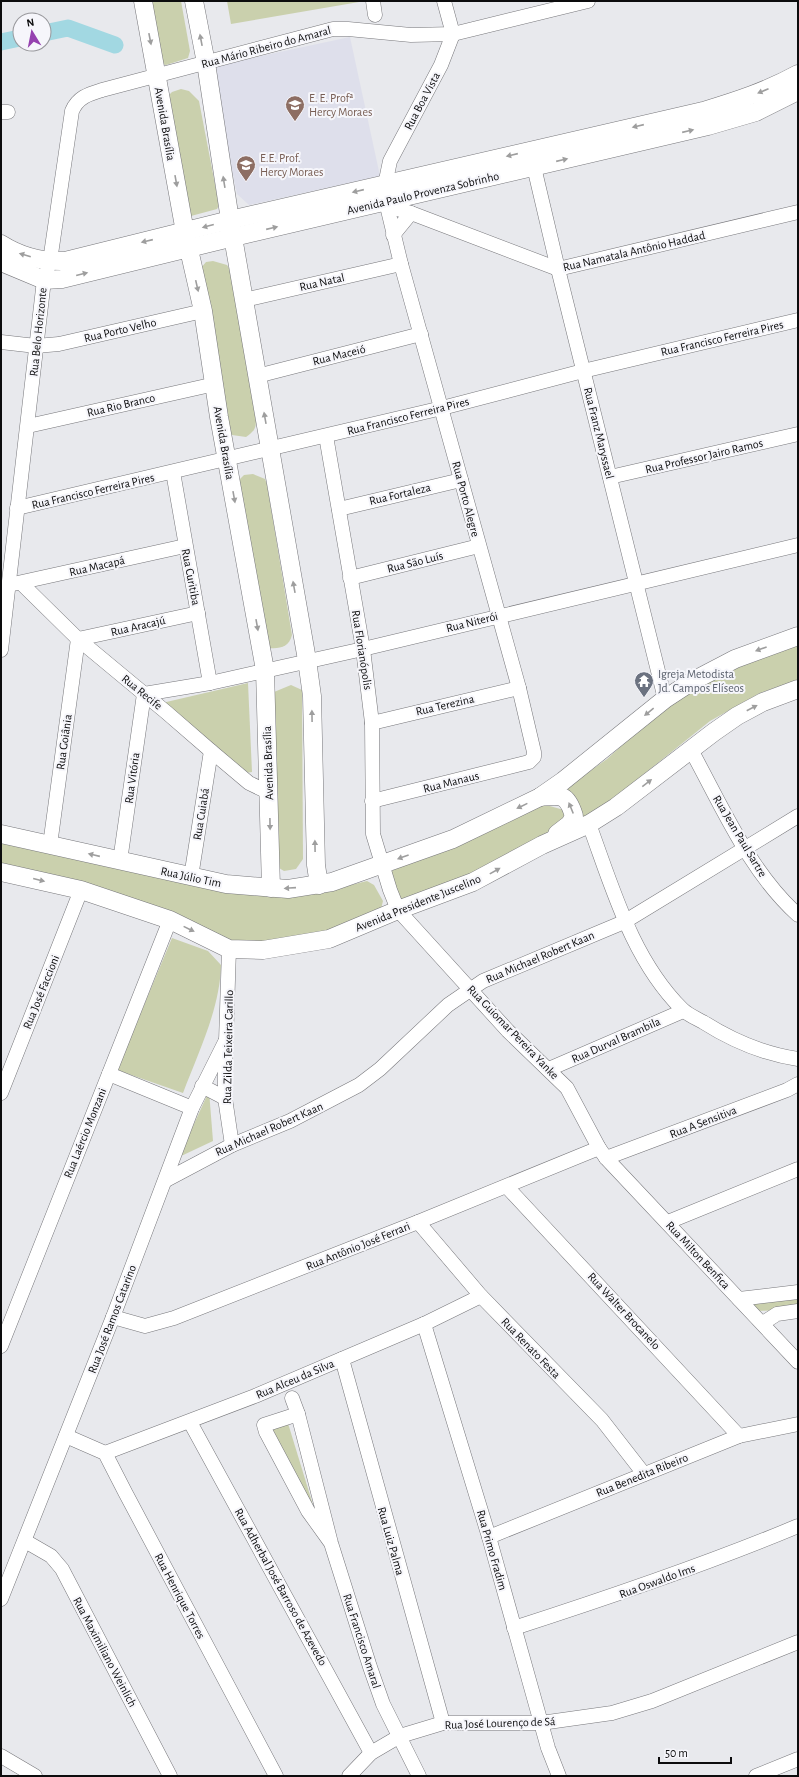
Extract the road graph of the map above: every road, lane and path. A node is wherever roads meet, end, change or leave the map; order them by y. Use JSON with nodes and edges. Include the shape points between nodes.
{"nodes":[{"id":1,"x":143,"y":1,"type":"edge"},
{"id":2,"x":194,"y":1,"type":"edge"},
{"id":3,"x":444,"y":1,"type":"edge"},
{"id":4,"x":588,"y":1,"type":"edge"},
{"id":5,"x":564,"y":3,"type":"edge"},
{"id":6,"x":454,"y":34,"type":"junction"},
{"id":7,"x":206,"y":63,"type":"junction"},
{"id":8,"x":798,"y":74,"type":"edge"},
{"id":9,"x":157,"y":75,"type":"junction"},
{"id":10,"x":798,"y":91,"type":"edge"},
{"id":11,"x":534,"y":167,"type":"junction"},
{"id":12,"x":386,"y":197,"type":"junction"},
{"id":13,"x":798,"y":212,"type":"edge"},
{"id":14,"x":411,"y":213,"type":"junction"},
{"id":15,"x":232,"y":229,"type":"junction"},
{"id":16,"x":393,"y":236,"type":"junction"},
{"id":17,"x":187,"y":240,"type":"junction"},
{"id":18,"x":1,"y":244,"type":"edge"},
{"id":19,"x":1,"y":262,"type":"edge"},
{"id":20,"x":50,"y":262,"type":"junction"},
{"id":21,"x":401,"y":264,"type":"junction"},
{"id":22,"x":558,"y":269,"type":"junction"},
{"id":23,"x":44,"y":280,"type":"junction"},
{"id":24,"x":244,"y":300,"type":"junction"},
{"id":25,"x":203,"y":311,"type":"junction"},
{"id":26,"x":798,"y":320,"type":"edge"},
{"id":27,"x":421,"y":334,"type":"junction"},
{"id":28,"x":1,"y":342,"type":"edge"},
{"id":29,"x":36,"y":346,"type":"junction"},
{"id":30,"x":583,"y":372,"type":"junction"},
{"id":31,"x":257,"y":376,"type":"junction"},
{"id":32,"x":215,"y":384,"type":"junction"},
{"id":33,"x":442,"y":408,"type":"junction"},
{"id":34,"x":28,"y":426,"type":"junction"},
{"id":35,"x":798,"y":434,"type":"edge"},
{"id":36,"x":326,"y":436,"type":"junction"},
{"id":37,"x":270,"y":449,"type":"junction"},
{"id":38,"x":227,"y":459,"type":"junction"},
{"id":39,"x":172,"y":472,"type":"junction"},
{"id":40,"x":610,"y":477,"type":"junction"},
{"id":41,"x":461,"y":480,"type":"junction"},
{"id":42,"x":17,"y":508,"type":"junction"},
{"id":43,"x":338,"y":509,"type":"junction"},
{"id":44,"x":798,"y":545,"type":"edge"},
{"id":45,"x":185,"y":546,"type":"junction"},
{"id":46,"x":479,"y":546,"type":"junction"},
{"id":47,"x":350,"y":578,"type":"junction"},
{"id":48,"x":15,"y":584,"type":"junction"},
{"id":49,"x":636,"y":584,"type":"junction"},
{"id":50,"x":198,"y":613,"type":"junction"},
{"id":51,"x":499,"y":615,"type":"junction"},
{"id":52,"x":798,"y":636,"type":"edge"},
{"id":53,"x":78,"y":639,"type":"junction"},
{"id":54,"x":1,"y":643,"type":"edge"},
{"id":55,"x":363,"y":649,"type":"junction"},
{"id":56,"x":307,"y":660,"type":"junction"},
{"id":57,"x":265,"y":670,"type":"junction"},
{"id":58,"x":210,"y":683,"type":"junction"},
{"id":59,"x":519,"y":688,"type":"junction"},
{"id":60,"x":798,"y":689,"type":"edge"},
{"id":61,"x":144,"y":694,"type":"junction"},
{"id":62,"x":665,"y":699,"type":"junction"},
{"id":63,"x":372,"y":723,"type":"junction"},
{"id":64,"x":691,"y":750,"type":"junction"},
{"id":65,"x":211,"y":752,"type":"junction"},
{"id":66,"x":529,"y":762,"type":"joint"},
{"id":67,"x":270,"y":793,"type":"junction"},
{"id":68,"x":540,"y":798,"type":"junction"},
{"id":69,"x":372,"y":801,"type":"junction"},
{"id":70,"x":798,"y":816,"type":"edge"},
{"id":71,"x":589,"y":824,"type":"junction"},
{"id":72,"x":1,"y":834,"type":"edge"},
{"id":73,"x":50,"y":845,"type":"junction"},
{"id":74,"x":542,"y":845,"type":"junction"},
{"id":75,"x":746,"y":850,"type":"junction"},
{"id":76,"x":120,"y":861,"type":"junction"},
{"id":77,"x":382,"y":864,"type":"junction"},
{"id":78,"x":1,"y":872,"type":"edge"},
{"id":79,"x":191,"y":878,"type":"junction"},
{"id":80,"x":319,"y":885,"type":"junction"},
{"id":81,"x":271,"y":888,"type":"junction"},
{"id":82,"x":81,"y":890,"type":"junction"},
{"id":83,"x":419,"y":902,"type":"junction"},
{"id":84,"x":398,"y":910,"type":"junction"},
{"id":85,"x":798,"y":915,"type":"edge"},
{"id":86,"x":170,"y":920,"type":"junction"},
{"id":87,"x":624,"y":922,"type":"junction"},
{"id":88,"x":412,"y":927,"type":"junction"},
{"id":89,"x":229,"y":949,"type":"junction"},
{"id":90,"x":470,"y":989,"type":"junction"},
{"id":91,"x":683,"y":1010,"type":"junction"},
{"id":92,"x":226,"y":1040,"type":"junction"},
{"id":93,"x":798,"y":1059,"type":"edge"},
{"id":94,"x":549,"y":1069,"type":"junction"},
{"id":95,"x":109,"y":1074,"type":"junction"},
{"id":96,"x":798,"y":1084,"type":"edge"},
{"id":97,"x":202,"y":1086,"type":"junction"},
{"id":98,"x":1,"y":1093,"type":"edge"},
{"id":99,"x":225,"y":1098,"type":"junction"},
{"id":100,"x":192,"y":1108,"type":"junction"},
{"id":101,"x":232,"y":1145,"type":"junction"},
{"id":102,"x":603,"y":1153,"type":"junction"},
{"id":103,"x":798,"y":1169,"type":"edge"},
{"id":104,"x":166,"y":1180,"type":"junction"},
{"id":105,"x":507,"y":1187,"type":"junction"},
{"id":106,"x":418,"y":1222,"type":"junction"},
{"id":107,"x":668,"y":1222,"type":"junction"},
{"id":108,"x":798,"y":1292,"type":"edge"},
{"id":109,"x":481,"y":1296,"type":"junction"},
{"id":110,"x":739,"y":1299,"type":"junction"},
{"id":111,"x":798,"y":1311,"type":"edge"},
{"id":112,"x":113,"y":1317,"type":"junction"},
{"id":113,"x":763,"y":1323,"type":"junction"},
{"id":114,"x":424,"y":1324,"type":"junction"},
{"id":115,"x":1,"y":1346,"type":"edge"},
{"id":116,"x":342,"y":1359,"type":"junction"},
{"id":117,"x":798,"y":1362,"type":"edge"},
{"id":118,"x":292,"y":1398,"type":"dead end"},
{"id":119,"x":298,"y":1414,"type":"junction"},
{"id":120,"x":190,"y":1422,"type":"junction"},
{"id":121,"x":798,"y":1424,"type":"edge"},
{"id":122,"x":66,"y":1436,"type":"junction"},
{"id":123,"x":739,"y":1436,"type":"junction"},
{"id":124,"x":105,"y":1452,"type":"junction"},
{"id":125,"x":644,"y":1474,"type":"junction"},
{"id":126,"x":798,"y":1526,"type":"edge"},
{"id":127,"x":489,"y":1537,"type":"junction"},
{"id":128,"x":25,"y":1542,"type":"junction"},
{"id":129,"x":331,"y":1543,"type":"junction"},
{"id":130,"x":1,"y":1599,"type":"edge"},
{"id":131,"x":514,"y":1628,"type":"junction"},
{"id":132,"x":798,"y":1642,"type":"edge"},
{"id":133,"x":443,"y":1723,"type":"junction"},
{"id":134,"x":541,"y":1723,"type":"junction"},
{"id":135,"x":400,"y":1736,"type":"junction"},
{"id":136,"x":371,"y":1753,"type":"junction"},
{"id":137,"x":1,"y":1756,"type":"edge"},
{"id":138,"x":798,"y":1759,"type":"edge"},
{"id":139,"x":35,"y":1776,"type":"edge"},
{"id":140,"x":170,"y":1776,"type":"edge"},
{"id":141,"x":276,"y":1776,"type":"edge"},
{"id":142,"x":349,"y":1776,"type":"edge"},
{"id":143,"x":419,"y":1776,"type":"edge"},
{"id":144,"x":559,"y":1776,"type":"edge"},
{"id":145,"x":756,"y":1776,"type":"edge"}],
"edges":[{"from":1,"to":9,"type":"main road","name":"Avenida Brasília","one_way":true},
{"from":7,"to":2,"type":"main road","one_way":true},
{"from":3,"to":6,"type":"street"},
{"from":4,"to":5,"type":"street","name":"Rua Mário Ribeiro do Amaral"},
{"from":5,"to":6,"type":"street","name":"Rua Mário Ribeiro do Amaral"},
{"from":6,"to":7,"type":"street","name":"Rua Mário Ribeiro do Amaral","via":[[411,35],[333,30]]},
{"from":6,"to":12,"type":"street","name":"Rua Boa Vista","via":[[441,65],[390,161]]},
{"from":7,"to":9,"type":"street","name":"Rua Mário Ribeiro do Amaral"},
{"from":15,"to":7,"type":"main road","one_way":true},
{"from":8,"to":12,"type":"main road","name":"Avenida Paulo Provenza Sobrinho","one_way":true,"via":[[749,98]]},
{"from":9,"to":17,"type":"main road","name":"Avenida Brasília","one_way":true},
{"from":9,"to":20,"type":"street","name":"Rua Belo Horizonte","via":[[86,95],[76,102],[72,110]]},
{"from":11,"to":10,"type":"main road","name":"Avenida Paulo Provenza Sobrinho","one_way":true,"via":[[739,118]]},
{"from":11,"to":12,"type":"main road","name":"Avenida Paulo Provenza Sobrinho"},
{"from":11,"to":22,"type":"street","name":"Rua Franz Maryssael"},
{"from":12,"to":14,"type":"street","name":"Rua Namatala Antônio Haddad"},
{"from":12,"to":15,"type":"main road","name":"Avenida Paulo Provenza Sobrinho"},
{"from":12,"to":16,"type":"street","name":"Rua Porto Alegre"},
{"from":13,"to":22,"type":"street","name":"Rua Namatala Antônio Haddad"},
{"from":14,"to":16,"type":"street"},
{"from":14,"to":22,"type":"street","name":"Rua Namatala Antônio Haddad"},
{"from":15,"to":17,"type":"main road","name":"Avenida Paulo Provenza Sobrinho"},
{"from":15,"to":24,"type":"main road"},
{"from":16,"to":21,"type":"street","name":"Rua Porto Alegre"},
{"from":17,"to":20,"type":"main road","name":"Avenida Paulo Provenza Sobrinho","one_way":true},
{"from":23,"to":17,"type":"main road","name":"Avenida Paulo Provenza Sobrinho","one_way":true,"via":[[62,279]]},
{"from":17,"to":25,"type":"main road","name":"Avenida Brasília","one_way":true},
{"from":20,"to":18,"type":"main road","one_way":true,"via":[[11,251]]},
{"from":19,"to":23,"type":"main road"},
{"from":20,"to":23,"type":"street","name":"Rua Belo Horizonte"},
{"from":21,"to":24,"type":"street","name":"Rua Natal"},
{"from":21,"to":27,"type":"street","name":"Rua Porto Alegre"},
{"from":22,"to":30,"type":"street","name":"Rua Franz Maryssael"},
{"from":23,"to":29,"type":"street","name":"Rua Belo Horizonte"},
{"from":24,"to":31,"type":"main road"},
{"from":25,"to":29,"type":"street","name":"Rua Porto Velho","via":[[59,344]]},
{"from":25,"to":32,"type":"main road","name":"Avenida Brasília"},
{"from":26,"to":30,"type":"street","name":"Rua Francisco Ferreira Pires"},
{"from":27,"to":31,"type":"street","name":"Rua Maceió"},
{"from":27,"to":33,"type":"street","name":"Rua Porto Alegre"},
{"from":28,"to":29,"type":"street","name":"Rua Porto Velho"},
{"from":29,"to":34,"type":"street","name":"Rua Belo Horizonte"},
{"from":30,"to":33,"type":"street","name":"Rua Francisco Ferreira Pires"},
{"from":30,"to":40,"type":"street","name":"Rua Franz Maryssael"},
{"from":37,"to":31,"type":"main road","one_way":true},
{"from":32,"to":34,"type":"street","name":"Rua Rio Branco"},
{"from":32,"to":38,"type":"main road","name":"Avenida Brasília"},
{"from":33,"to":36,"type":"street","name":"Rua Francisco Ferreira Pires"},
{"from":33,"to":41,"type":"street","name":"Rua Porto Alegre"},
{"from":34,"to":42,"type":"street","name":"Rua Belo Horizonte"},
{"from":35,"to":40,"type":"street","name":"Rua Professor Jairo Ramos"},
{"from":36,"to":37,"type":"street","name":"Rua Francisco Ferreira Pires"},
{"from":36,"to":43,"type":"street","name":"Rua Florianópolis"},
{"from":37,"to":38,"type":"street","name":"Rua Francisco Ferreira Pires"},
{"from":56,"to":37,"type":"main road","one_way":true},
{"from":38,"to":39,"type":"street","name":"Rua Francisco Ferreira Pires"},
{"from":38,"to":57,"type":"main road","name":"Avenida Brasília","one_way":true},
{"from":39,"to":42,"type":"street","name":"Rua Francisco Ferreira Pires"},
{"from":39,"to":45,"type":"street","name":"Rua Curitiba"},
{"from":40,"to":49,"type":"street","name":"Rua Franz Maryssael"},
{"from":41,"to":43,"type":"street","name":"Rua Fortaleza"},
{"from":41,"to":46,"type":"street","name":"Rua Porto Alegre"},
{"from":42,"to":48,"type":"street","name":"Rua Belo Horizonte"},
{"from":43,"to":47,"type":"street","name":"Rua Florianópolis"},
{"from":44,"to":49,"type":"street","name":"Rua Niterói"},
{"from":45,"to":48,"type":"street","name":"Rua Macapá"},
{"from":45,"to":50,"type":"street","name":"Rua Curitiba"},
{"from":46,"to":47,"type":"street","name":"Rua São Luís"},
{"from":46,"to":51,"type":"street","name":"Rua Porto Alegre"},
{"from":47,"to":55,"type":"street","name":"Rua Florianópolis"},
{"from":48,"to":53,"type":"street","name":"Rua Recife"},
{"from":48,"to":54,"type":"street","name":"Rua Belo Horizonte"},
{"from":49,"to":51,"type":"street","name":"Rua Niterói"},
{"from":49,"to":62,"type":"street","name":"Rua Franz Maryssael"},
{"from":50,"to":53,"type":"street","name":"Rua Aracajú"},
{"from":50,"to":58,"type":"street","name":"Rua Curitiba"},
{"from":51,"to":55,"type":"street","name":"Rua Niterói"},
{"from":51,"to":59,"type":"street","name":"Rua Porto Alegre"},
{"from":52,"to":62,"type":"main road","one_way":true,"via":[[715,668]]},
{"from":53,"to":61,"type":"street","name":"Rua Recife"},
{"from":53,"to":73,"type":"street","name":"Rua Goiânia"},
{"from":55,"to":56,"type":"street","name":"Rua Niterói"},
{"from":55,"to":63,"type":"street","name":"Rua Florianópolis"},
{"from":56,"to":57,"type":"street","name":"Rua Niterói"},
{"from":80,"to":56,"type":"main road","one_way":true,"via":[[316,865],[312,696]]},
{"from":57,"to":58,"type":"street","name":"Rua Niterói"},
{"from":57,"to":67,"type":"main road","name":"Avenida Brasília"},
{"from":58,"to":61,"type":"street","name":"Rua Niterói"},
{"from":59,"to":63,"type":"street","name":"Rua Terezina"},
{"from":59,"to":66,"type":"street","name":"Rua Porto Alegre","via":[[534,752],[534,757]]},
{"from":64,"to":60,"type":"main road","name":"Avenida Presidente Juscelino","one_way":true,"via":[[737,716],[763,702]]},
{"from":61,"to":65,"type":"street","name":"Rua Recife"},
{"from":61,"to":76,"type":"street","name":"Rua Vitória"},
{"from":62,"to":68,"type":"main road","one_way":true},
{"from":63,"to":69,"type":"street","name":"Rua Florianópolis"},
{"from":71,"to":64,"type":"main road","name":"Avenida Presidente Juscelino","one_way":true,"via":[[616,807]]},
{"from":64,"to":75,"type":"street","name":"Rua Jean Paul Sartre"},
{"from":65,"to":67,"type":"street","name":"Rua Recife","via":[[249,783]]},
{"from":65,"to":79,"type":"street","name":"Rua Cuiabá"},
{"from":66,"to":69,"type":"street","name":"Rua Manaus"},
{"from":67,"to":81,"type":"main road","name":"Avenida Brasília","one_way":true},
{"from":74,"to":68,"type":"main road","one_way":true,"via":[[570,824],[574,816],[570,803],[564,798],[556,795]]},
{"from":68,"to":77,"type":"main road","one_way":true,"via":[[453,839]]},
{"from":69,"to":77,"type":"street","name":"Rua Florianópolis","via":[[373,834]]},
{"from":70,"to":75,"type":"street","name":"Rua Michael Robert Kaan"},
{"from":71,"to":74,"type":"main road","name":"Avenida Presidente Juscelino"},
{"from":71,"to":87,"type":"street"},
{"from":72,"to":73,"type":"main road","name":"Rua Júlio Tim"},
{"from":76,"to":73,"type":"main road","name":"Rua Júlio Tim","one_way":true},
{"from":83,"to":74,"type":"main road","name":"Avenida Presidente Juscelino","one_way":true,"via":[[473,882]]},
{"from":75,"to":85,"type":"street","name":"Rua Jean Paul Sartre","via":[[780,898]]},
{"from":75,"to":87,"type":"street","name":"Rua Michael Robert Kaan"},
{"from":76,"to":79,"type":"main road","name":"Rua Júlio Tim"},
{"from":77,"to":80,"type":"main road","name":"Rua Júlio Tim"},
{"from":77,"to":84,"type":"street","name":"Rua Guiomar Pereira Yanke"},
{"from":78,"to":82,"type":"main road","name":"Avenida Presidente Juscelino","one_way":true},
{"from":79,"to":81,"type":"main road","name":"Rua Júlio Tim"},
{"from":80,"to":81,"type":"main road","name":"Rua Júlio Tim","one_way":true,"via":[[288,889]]},
{"from":82,"to":86,"type":"main road","name":"Avenida Presidente Juscelino"},
{"from":82,"to":98,"type":"street","name":"Rua José Faccioni"},
{"from":83,"to":84,"type":"main road","name":"Avenida Presidente Juscelino"},
{"from":83,"to":88,"type":"street","via":[[413,910]]},
{"from":84,"to":88,"type":"street","name":"Rua Guiomar Pereira Yanke"},
{"from":84,"to":89,"type":"main road","name":"Avenida Presidente Juscelino","via":[[329,939],[262,950]]},
{"from":86,"to":89,"type":"main road","name":"Avenida Presidente Juscelino","one_way":true},
{"from":86,"to":95,"type":"street","name":"Rua Laércio Monzani"},
{"from":87,"to":90,"type":"street","name":"Rua Michael Robert Kaan","via":[[504,970]]},
{"from":87,"to":91,"type":"street","via":[[658,981]]},
{"from":88,"to":90,"type":"street","name":"Rua Guiomar Pereira Yanke"},
{"from":89,"to":92,"type":"street","name":"Rua Zilda Teixeira Carillo"},
{"from":90,"to":94,"type":"street","name":"Rua Guiomar Pereira Yanke","via":[[508,1031]]},
{"from":90,"to":101,"type":"street","name":"Rua Michael Robert Kaan","via":[[448,1005],[380,1069],[359,1085],[290,1121]]},
{"from":91,"to":93,"type":"street","via":[[725,1036],[753,1049]]},
{"from":91,"to":94,"type":"street","name":"Rua Durval Brambila"},
{"from":92,"to":97,"type":"street","name":"Rua José Ramos Catarino"},
{"from":92,"to":99,"type":"street","name":"Rua Zilda Teixeira Carillo"},
{"from":94,"to":102,"type":"street","name":"Rua Guiomar Pereira Yanke","via":[[567,1088]]},
{"from":95,"to":100,"type":"street"},
{"from":95,"to":115,"type":"street","name":"Rua Laércio Monzani"},
{"from":96,"to":102,"type":"street","name":"Rua A Sensitiva","via":[[694,1126]]},
{"from":97,"to":99,"type":"street"},
{"from":97,"to":100,"type":"street","name":"Rua José Ramos Catarino"},
{"from":99,"to":101,"type":"street","name":"Rua Zilda Teixeira Carillo"},
{"from":100,"to":104,"type":"street","name":"Rua José Ramos Catarino"},
{"from":101,"to":104,"type":"street","name":"Rua Michael Robert Kaan"},
{"from":102,"to":105,"type":"street","name":"Rua Antônio José Ferrari"},
{"from":102,"to":107,"type":"street","name":"Rua Milton Benfica"},
{"from":103,"to":107,"type":"street"},
{"from":104,"to":112,"type":"street","name":"Rua José Ramos Catarino"},
{"from":105,"to":106,"type":"street","name":"Rua Antônio José Ferrari"},
{"from":105,"to":123,"type":"street","name":"Rua Walter Brocanelo"},
{"from":106,"to":109,"type":"street","name":"Rua Renato Festa"},
{"from":106,"to":112,"type":"street","name":"Rua Antônio José Ferrari","via":[[174,1318],[144,1326]]},
{"from":107,"to":110,"type":"street","name":"Rua Milton Benfica"},
{"from":108,"to":110,"type":"street"},
{"from":109,"to":114,"type":"street","name":"Rua Alceu da Silva"},
{"from":109,"to":125,"type":"street","name":"Rua Renato Festa","via":[[602,1420]]},
{"from":110,"to":113,"type":"street","name":"Rua Milton Benfica"},
{"from":111,"to":113,"type":"street","via":[[777,1314]]},
{"from":112,"to":122,"type":"street","name":"Rua José Ramos Catarino"},
{"from":113,"to":117,"type":"street","name":"Rua Milton Benfica"},
{"from":114,"to":116,"type":"street","name":"Rua Alceu da Silva"},
{"from":114,"to":127,"type":"street","name":"Rua Primo Fradim"},
{"from":116,"to":120,"type":"street","name":"Rua Alceu da Silva"},
{"from":116,"to":133,"type":"street","name":"Rua Luiz Palma"},
{"from":118,"to":119,"type":"street","name":"Rua Francisco Amaral"},
{"from":119,"to":129,"type":"street","name":"Rua Francisco Amaral"},
{"from":119,"to":129,"type":"street","name":"Rua Francisco Amaral","via":[[264,1425],[264,1428],[308,1511]]},
{"from":120,"to":124,"type":"street","name":"Rua Alceu da Silva"},
{"from":120,"to":136,"type":"street","name":"Rua Adherbal José Barroso de Azevedo"},
{"from":121,"to":123,"type":"street","name":"Rua Benedita Ribeiro"},
{"from":122,"to":124,"type":"street"},
{"from":122,"to":128,"type":"street","name":"Rua José Ramos Catarino"},
{"from":123,"to":125,"type":"street","name":"Rua Benedita Ribeiro"},
{"from":124,"to":141,"type":"street","name":"Rua Henrique Torres"},
{"from":125,"to":127,"type":"street","name":"Rua Benedita Ribeiro"},
{"from":126,"to":131,"type":"street","name":"Rua Oswaldo Ims","via":[[629,1591]]},
{"from":127,"to":131,"type":"street","name":"Rua Primo Fradim"},
{"from":128,"to":130,"type":"street","name":"Rua José Ramos Catarino"},
{"from":128,"to":140,"type":"street","name":"Rua Maximiliano Weinlich","via":[[51,1556],[62,1569]]},
{"from":129,"to":135,"type":"street","name":"Rua Francisco Amaral","via":[[380,1698]]},
{"from":131,"to":134,"type":"street","name":"Rua Primo Fradim"},
{"from":132,"to":134,"type":"street","name":"Rua José Lourenço de Sá","via":[[652,1701],[612,1712]]},
{"from":133,"to":134,"type":"street","name":"Rua José Lourenço de Sá"},
{"from":133,"to":135,"type":"street","name":"Rua José Lourenço de Sá"},
{"from":134,"to":144,"type":"street","name":"Rua Primo Fradim"},
{"from":135,"to":136,"type":"street","name":"Rua José Lourenço de Sá"},
{"from":135,"to":143,"type":"street","name":"Rua Francisco Amaral"},
{"from":136,"to":142,"type":"street","name":"Rua José Lourenço de Sá"},
{"from":137,"to":139,"type":"street"},
{"from":138,"to":145,"type":"street"}]}
